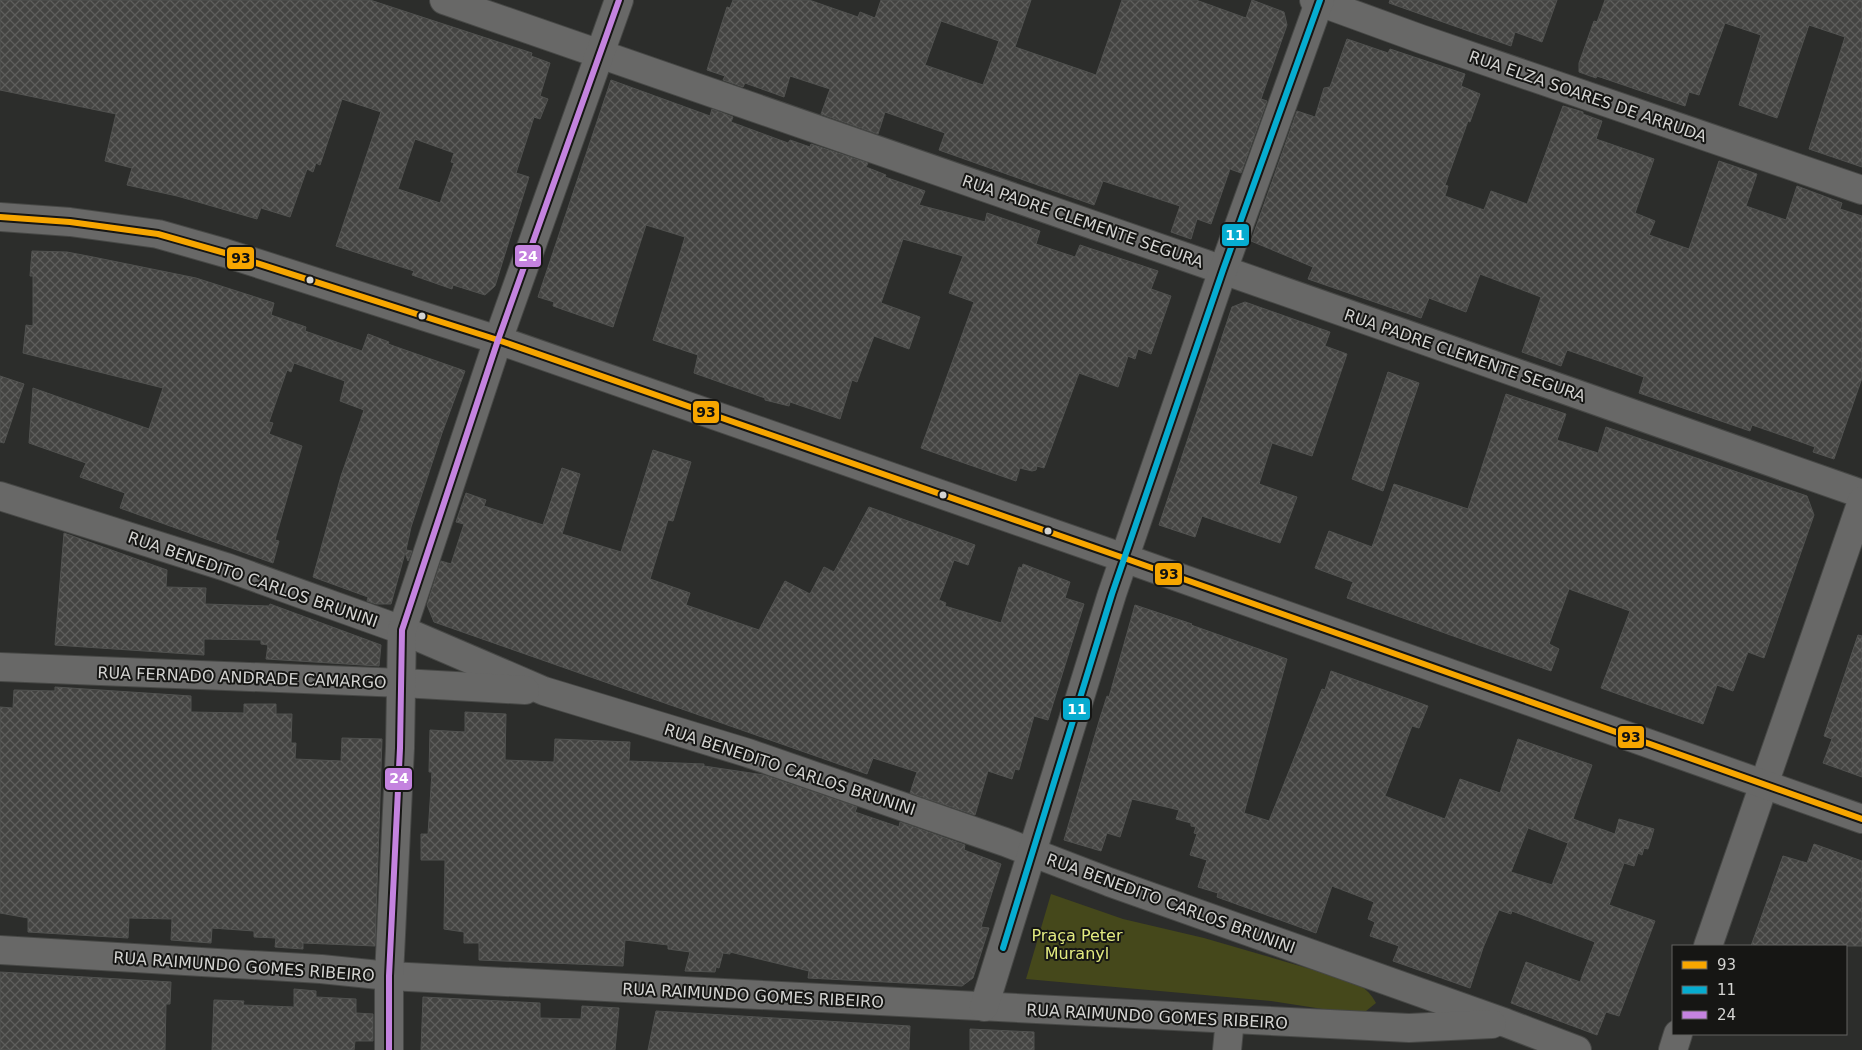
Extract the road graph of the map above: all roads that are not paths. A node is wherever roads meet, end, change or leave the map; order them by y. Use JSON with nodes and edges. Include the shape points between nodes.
{"nodes":[{"id":1,"x":444,"y":0,"type":"edge"},
{"id":2,"x":619,"y":0,"type":"edge"},
{"id":3,"x":1318,"y":1,"type":"edge"},
{"id":4,"x":600,"y":53,"type":"junction"},
{"id":5,"x":1862,"y":190,"type":"edge"},
{"id":6,"x":0,"y":217,"type":"edge"},
{"id":7,"x":1223,"y":270,"type":"junction"},
{"id":8,"x":498,"y":340,"type":"junction"},
{"id":9,"x":1862,"y":494,"type":"edge"},
{"id":10,"x":0,"y":496,"type":"edge"},
{"id":11,"x":1862,"y":501,"type":"edge"},
{"id":12,"x":1124,"y":558,"type":"junction"},
{"id":13,"x":402,"y":630,"type":"junction"},
{"id":14,"x":0,"y":667,"type":"edge"},
{"id":15,"x":402,"y":683,"type":"junction"},
{"id":16,"x":544,"y":691,"type":"junction"},
{"id":17,"x":1764,"y":784,"type":"junction"},
{"id":18,"x":1862,"y":819,"type":"edge"},
{"id":19,"x":1033,"y":853,"type":"junction"},
{"id":20,"x":1708,"y":945,"type":"edge"},
{"id":21,"x":0,"y":950,"type":"edge"},
{"id":22,"x":389,"y":976,"type":"junction"},
{"id":23,"x":984,"y":1007,"type":"junction"},
{"id":24,"x":1230,"y":1019,"type":"junction"},
{"id":25,"x":1506,"y":1023,"type":"junction"},
{"id":26,"x":1678,"y":1035,"type":"edge"},
{"id":27,"x":389,"y":1050,"type":"edge"},
{"id":28,"x":1228,"y":1050,"type":"edge"},
{"id":29,"x":1577,"y":1050,"type":"edge"},
{"id":30,"x":1673,"y":1050,"type":"edge"}],
"edges":[{"from":1,"to":4,"type":"street","name":"RUA PADRE CLEMENTE SEGURA"},
{"from":2,"to":4,"type":"street"},
{"from":3,"to":5,"type":"street","name":"RUA ELZA SOARES DE ARRUDA"},
{"from":3,"to":7,"type":"street"},
{"from":4,"to":7,"type":"street","name":"RUA PADRE CLEMENTE SEGURA"},
{"from":4,"to":8,"type":"street"},
{"from":6,"to":8,"type":"street","via":[[70,222],[158,234]]},
{"from":7,"to":9,"type":"street","name":"RUA PADRE CLEMENTE SEGURA"},
{"from":7,"to":12,"type":"street"},
{"from":8,"to":12,"type":"street"},
{"from":8,"to":13,"type":"street"},
{"from":10,"to":13,"type":"street","name":"RUA BENEDITO CARLOS BRUNINI","via":[[226,567]]},
{"from":11,"to":17,"type":"street"},
{"from":12,"to":17,"type":"street"},
{"from":12,"to":19,"type":"street"},
{"from":13,"to":15,"type":"street"},
{"from":13,"to":16,"type":"street","name":"RUA BENEDITO CARLOS BRUNINI"},
{"from":14,"to":15,"type":"street","name":"RUA FERNADO ANDRADE CAMARGO"},
{"from":15,"to":16,"type":"street","name":"RUA FERNADO ANDRADE CAMARGO"},
{"from":15,"to":22,"type":"street"},
{"from":16,"to":19,"type":"street","name":"RUA BENEDITO CARLOS BRUNINI","via":[[748,753]]},
{"from":17,"to":18,"type":"street"},
{"from":17,"to":20,"type":"street"},
{"from":19,"to":23,"type":"street"},
{"from":19,"to":25,"type":"street","name":"RUA BENEDITO CARLOS BRUNINI"},
{"from":21,"to":22,"type":"street","name":"RUA RAIMUNDO GOMES RIBEIRO"},
{"from":22,"to":23,"type":"street","name":"RUA RAIMUNDO GOMES RIBEIRO"},
{"from":22,"to":27,"type":"street"},
{"from":23,"to":24,"type":"street","name":"RUA RAIMUNDO GOMES RIBEIRO"},
{"from":24,"to":25,"type":"street","name":"RUA RAIMUNDO GOMES RIBEIRO","via":[[1409,1028]]},
{"from":24,"to":28,"type":"street"},
{"from":25,"to":29,"type":"street","name":"RUA BENEDITO CARLOS BRUNINI"},
{"from":26,"to":30,"type":"street"}]}
